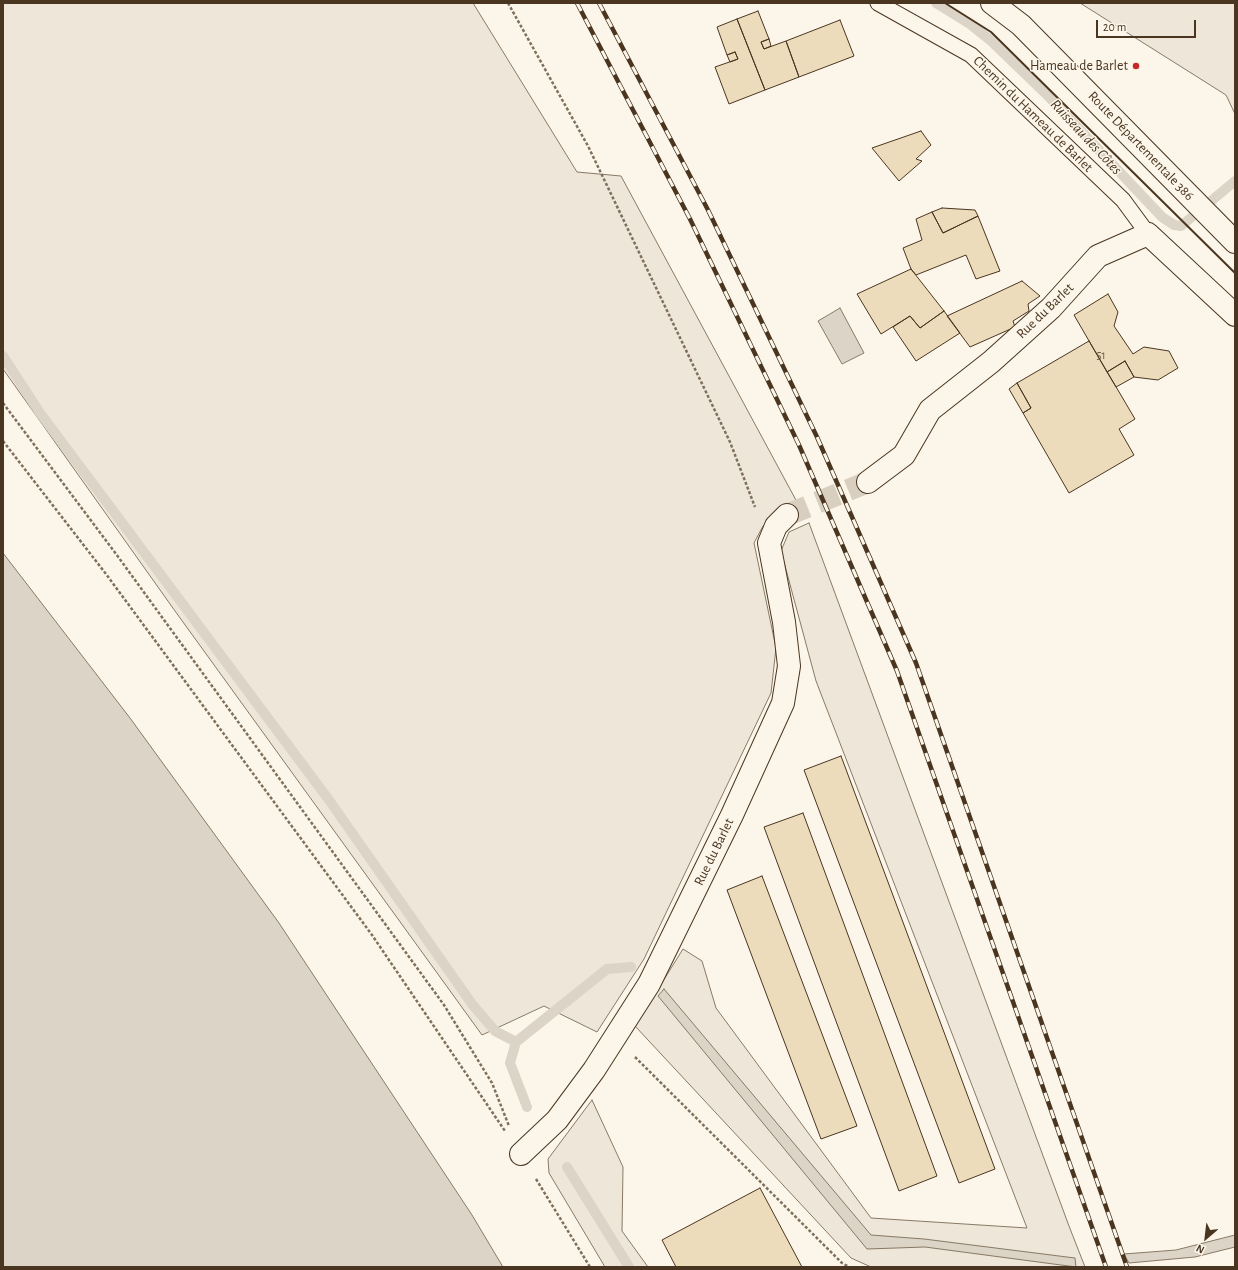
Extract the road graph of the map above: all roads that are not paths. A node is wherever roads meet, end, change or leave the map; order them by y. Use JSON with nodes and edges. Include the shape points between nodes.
{"nodes":[{"id":1,"x":878,"y":3,"type":"edge"},
{"id":2,"x":992,"y":3,"type":"edge"},
{"id":3,"x":1148,"y":234,"type":"junction"},
{"id":4,"x":1235,"y":242,"type":"edge"},
{"id":5,"x":1235,"y":315,"type":"edge"},
{"id":6,"x":868,"y":482,"type":"tunnel mouth"},
{"id":7,"x":787,"y":515,"type":"tunnel mouth"},
{"id":8,"x":521,"y":1154,"type":"road end"}],
"edges":[{"from":1,"to":3,"type":"lane","name":"Chemin du Hameau de Barlet","via":[[971,55],[1123,200]]},
{"from":2,"to":4,"type":"street","name":"Route Départementale 386","via":[[1021,25]]},
{"from":3,"to":5,"type":"street"},
{"from":3,"to":6,"type":"street","name":"Rue du Barlet","via":[[1098,256],[1051,308],[991,362],[930,410],[904,455]]},
{"from":7,"to":8,"type":"street","name":"Rue du Barlet","via":[[776,526],[769,543],[784,622],[789,666],[783,703],[732,815],[649,984],[594,1070],[557,1120]]}]}
